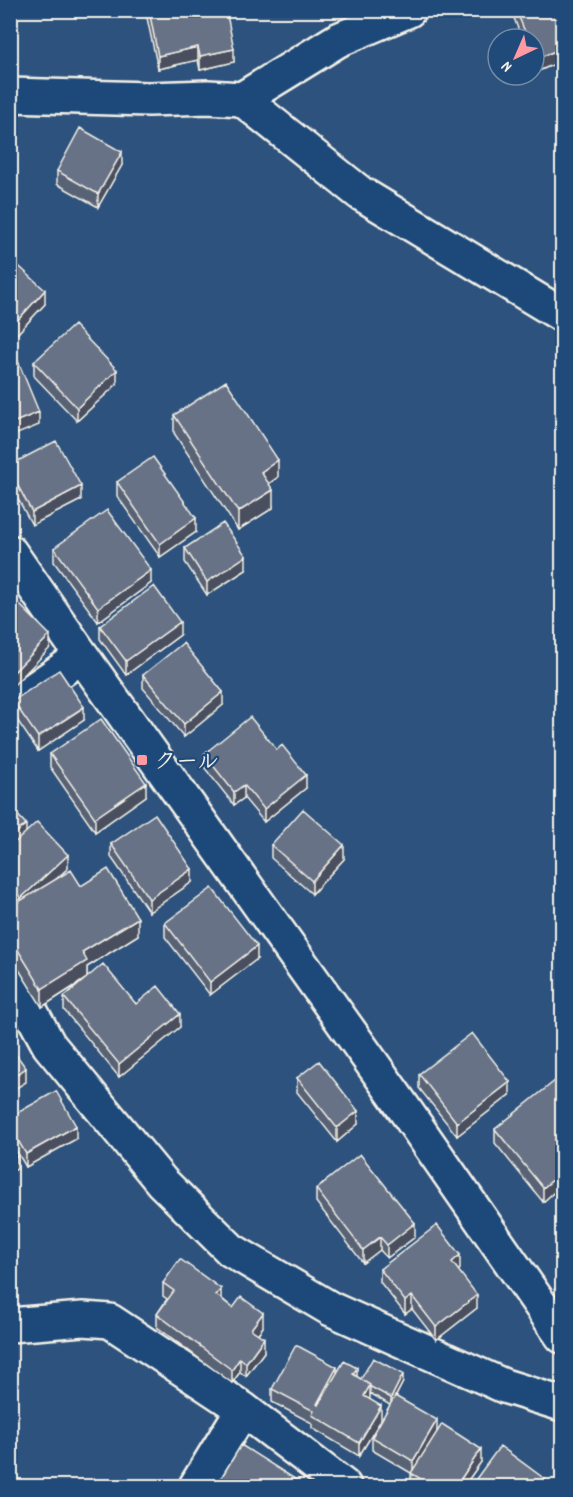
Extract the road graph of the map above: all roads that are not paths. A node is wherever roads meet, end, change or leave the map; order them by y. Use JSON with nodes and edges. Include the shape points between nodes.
{"nodes":[{"id":1,"x":409,"y":10,"type":"edge"},
{"id":2,"x":10,"y":95,"type":"edge"},
{"id":3,"x":242,"y":99,"type":"junction"},
{"id":4,"x":562,"y":315,"type":"edge"},
{"id":5,"x":10,"y":552,"type":"edge"},
{"id":6,"x":82,"y":656,"type":"junction"},
{"id":7,"x":10,"y":706,"type":"edge"},
{"id":8,"x":10,"y":973,"type":"edge"},
{"id":9,"x":10,"y":1325,"type":"edge"},
{"id":10,"x":562,"y":1336,"type":"edge"},
{"id":11,"x":562,"y":1404,"type":"edge"},
{"id":12,"x":243,"y":1409,"type":"junction"},
{"id":13,"x":195,"y":1486,"type":"edge"},
{"id":14,"x":344,"y":1486,"type":"edge"}],
"edges":[{"from":1,"to":3,"type":"street","via":[[338,40]]},
{"from":2,"to":3,"type":"street"},
{"from":3,"to":4,"type":"street","via":[[360,193]]},
{"from":5,"to":6,"type":"street"},
{"from":6,"to":7,"type":"street"},
{"from":6,"to":10,"type":"street"},
{"from":8,"to":11,"type":"street","via":[[49,1045],[162,1182],[231,1250],[332,1309],[504,1386]]},
{"from":9,"to":12,"type":"street","via":[[83,1319],[110,1321]]},
{"from":12,"to":13,"type":"street"},
{"from":12,"to":14,"type":"street"}]}
